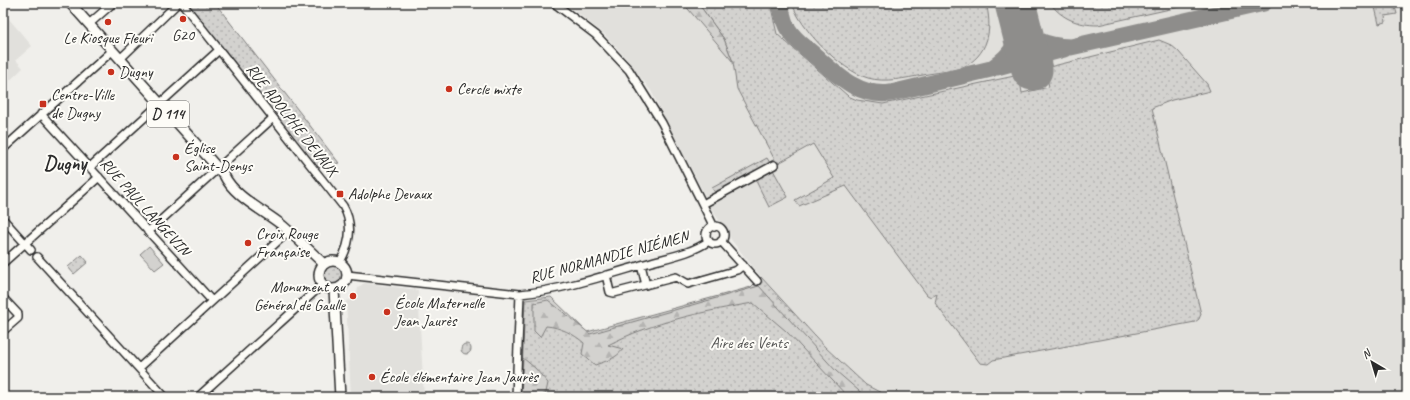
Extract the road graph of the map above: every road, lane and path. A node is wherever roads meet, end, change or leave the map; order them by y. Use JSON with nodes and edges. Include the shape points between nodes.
{"nodes":[{"id":1,"x":70,"y":3,"type":"edge"},
{"id":2,"x":113,"y":3,"type":"edge"},
{"id":3,"x":178,"y":3,"type":"edge"},
{"id":4,"x":182,"y":3,"type":"edge"},
{"id":5,"x":554,"y":3,"type":"edge"},
{"id":6,"x":88,"y":24,"type":"junction"},
{"id":7,"x":218,"y":50,"type":"junction"},
{"id":8,"x":112,"y":51,"type":"junction"},
{"id":9,"x":120,"y":59,"type":"junction"},
{"id":10,"x":159,"y":104,"type":"junction"},
{"id":11,"x":41,"y":114,"type":"junction"},
{"id":12,"x":273,"y":118,"type":"junction"},
{"id":13,"x":3,"y":149,"type":"edge"},
{"id":14,"x":774,"y":165,"type":"dead end"},
{"id":15,"x":90,"y":167,"type":"junction"},
{"id":16,"x":221,"y":172,"type":"junction"},
{"id":17,"x":99,"y":177,"type":"junction"},
{"id":18,"x":703,"y":204,"type":"junction"},
{"id":19,"x":3,"y":219,"type":"edge"},
{"id":20,"x":714,"y":226,"type":"junction"},
{"id":21,"x":289,"y":231,"type":"junction"},
{"id":22,"x":148,"y":232,"type":"junction"},
{"id":23,"x":721,"y":241,"type":"junction"},
{"id":24,"x":709,"y":242,"type":"junction"},
{"id":25,"x":25,"y":243,"type":"junction"},
{"id":26,"x":31,"y":250,"type":"dead end"},
{"id":27,"x":37,"y":257,"type":"dead end"},
{"id":28,"x":340,"y":262,"type":"junction"},
{"id":29,"x":3,"y":264,"type":"edge"},
{"id":30,"x":324,"y":264,"type":"junction"},
{"id":31,"x":641,"y":265,"type":"junction"},
{"id":32,"x":743,"y":265,"type":"junction"},
{"id":33,"x":606,"y":274,"type":"junction"},
{"id":34,"x":347,"y":275,"type":"junction"},
{"id":35,"x":758,"y":281,"type":"dead end"},
{"id":36,"x":323,"y":284,"type":"junction"},
{"id":37,"x":646,"y":285,"type":"junction"},
{"id":38,"x":334,"y":289,"type":"junction"},
{"id":39,"x":520,"y":294,"type":"junction"},
{"id":40,"x":3,"y":298,"type":"edge"},
{"id":41,"x":212,"y":302,"type":"junction"},
{"id":42,"x":3,"y":331,"type":"edge"},
{"id":43,"x":139,"y":368,"type":"junction"},
{"id":44,"x":165,"y":397,"type":"edge"},
{"id":45,"x":198,"y":397,"type":"edge"},
{"id":46,"x":340,"y":397,"type":"edge"},
{"id":47,"x":516,"y":397,"type":"edge"}],
"edges":[{"from":1,"to":6,"type":"main road","number":"D 114"},
{"from":2,"to":6,"type":"street"},
{"from":3,"to":9,"type":"street"},
{"from":4,"to":7,"type":"street","name":"RUE ADOLPHE DEVAUX"},
{"from":5,"to":18,"type":"street","via":[[596,35],[622,61],[650,100]]},
{"from":6,"to":8,"type":"main road","number":"D 114"},
{"from":7,"to":10,"type":"street"},
{"from":7,"to":12,"type":"street","name":"RUE ADOLPHE DEVAUX"},
{"from":8,"to":9,"type":"main road","number":"D 114"},
{"from":8,"to":11,"type":"street"},
{"from":9,"to":10,"type":"main road","number":"D 114"},
{"from":10,"to":15,"type":"street"},
{"from":10,"to":16,"type":"main road","number":"D 114"},
{"from":11,"to":13,"type":"street"},
{"from":11,"to":15,"type":"street","name":"RUE PAUL LANGEVIN"},
{"from":12,"to":16,"type":"street"},
{"from":12,"to":28,"type":"street","name":"RUE ADOLPHE DEVAUX","via":[[347,214],[350,228],[348,244]]},
{"from":14,"to":18,"type":"street"},
{"from":15,"to":17,"type":"street","name":"RUE PAUL LANGEVIN"},
{"from":16,"to":21,"type":"main road","number":"D 114","via":[[246,192],[250,201],[262,213]]},
{"from":16,"to":22,"type":"street"},
{"from":17,"to":22,"type":"street","name":"RUE PAUL LANGEVIN"},
{"from":17,"to":25,"type":"street"},
{"from":18,"to":20,"type":"street"},
{"from":19,"to":25,"type":"street"},
{"from":20,"to":23,"type":"street","via":[[723,232]]},
{"from":20,"to":24,"type":"street","via":[[707,231],[706,237]]},
{"from":21,"to":30,"type":"main road","number":"D 114"},
{"from":21,"to":41,"type":"street"},
{"from":22,"to":41,"type":"street","name":"RUE PAUL LANGEVIN"},
{"from":23,"to":24,"type":"street","via":[[716,244]]},
{"from":23,"to":32,"type":"street"},
{"from":24,"to":31,"type":"street","name":"RUE NORMANDIE NIÉMEN","via":[[700,248]]},
{"from":25,"to":26,"type":"street"},
{"from":25,"to":29,"type":"street"},
{"from":27,"to":43,"type":"street"},
{"from":28,"to":30,"type":"main road","via":[[330,261]]},
{"from":28,"to":34,"type":"main road"},
{"from":30,"to":36,"type":"main road","via":[[319,275]]},
{"from":31,"to":33,"type":"street","name":"RUE NORMANDIE NIÉMEN"},
{"from":31,"to":37,"type":"street"},
{"from":32,"to":35,"type":"street"},
{"from":32,"to":37,"type":"street","via":[[737,270],[688,284],[676,277]]},
{"from":33,"to":37,"type":"street","via":[[610,292]]},
{"from":33,"to":39,"type":"street","name":"RUE NORMANDIE NIÉMEN","via":[[554,289]]},
{"from":34,"to":38,"type":"main road","via":[[344,283]]},
{"from":34,"to":39,"type":"street","name":"RUE NORMANDIE NIÉMEN"},
{"from":36,"to":38,"type":"main road"},
{"from":36,"to":45,"type":"street"},
{"from":38,"to":46,"type":"main road"},
{"from":39,"to":47,"type":"street"},
{"from":40,"to":42,"type":"street","via":[[18,314],[18,318]]},
{"from":41,"to":43,"type":"street"},
{"from":43,"to":44,"type":"street"}]}
